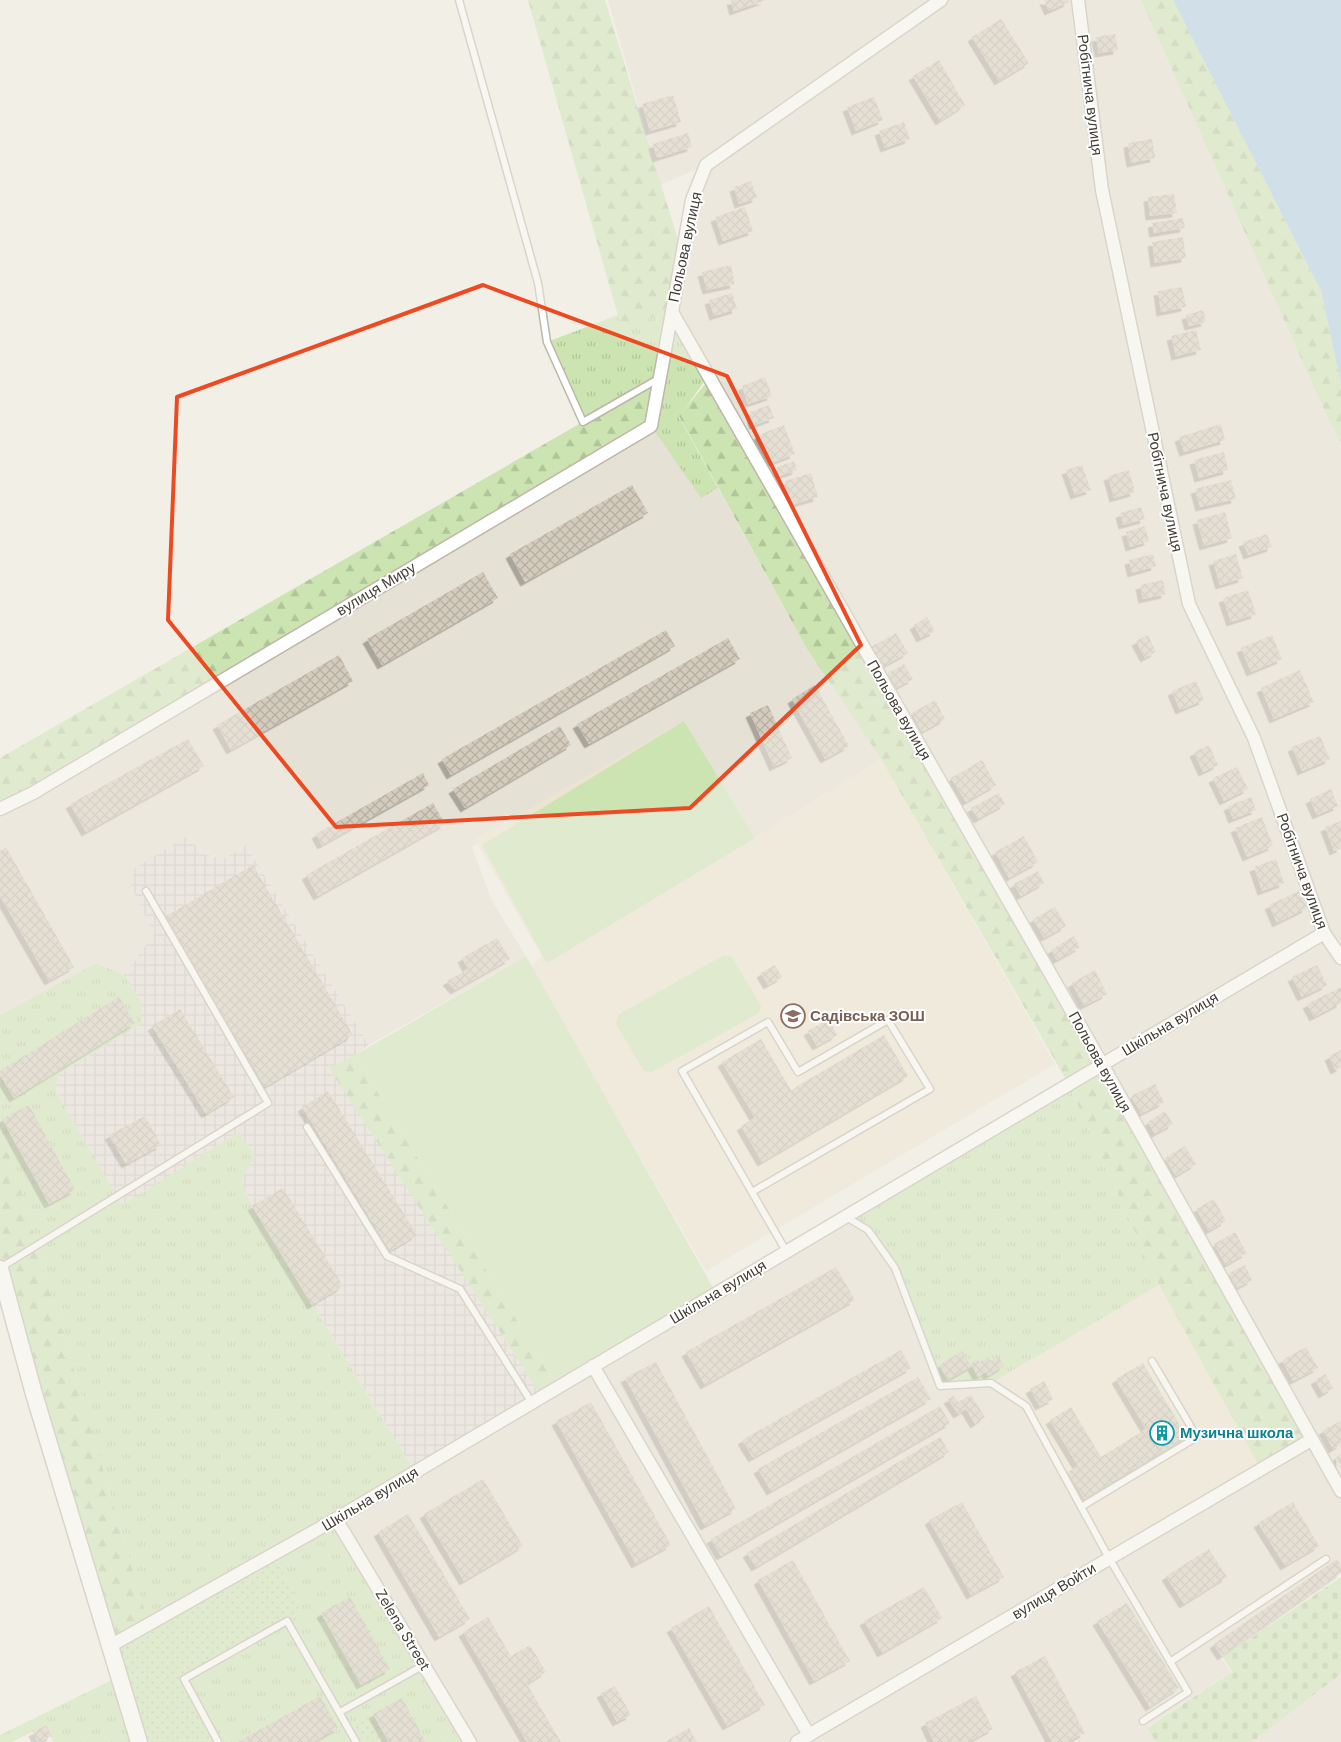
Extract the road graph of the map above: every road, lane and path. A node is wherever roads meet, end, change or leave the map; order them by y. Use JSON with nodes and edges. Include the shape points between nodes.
{"nodes":[{"id":1,"x":459,"y":0,"type":"edge"},
{"id":2,"x":941,"y":0,"type":"edge"},
{"id":3,"x":1078,"y":0,"type":"edge"},
{"id":4,"x":672,"y":312,"type":"junction"},
{"id":5,"x":660,"y":378,"type":"junction"},
{"id":6,"x":0,"y":809,"type":"edge"},
{"id":7,"x":146,"y":890,"type":"dead end"},
{"id":8,"x":1324,"y":933,"type":"junction"},
{"id":9,"x":1341,"y":958,"type":"edge"},
{"id":10,"x":1102,"y":1064,"type":"junction"},
{"id":11,"x":307,"y":1127,"type":"dead end"},
{"id":12,"x":752,"y":1192,"type":"junction"},
{"id":13,"x":845,"y":1216,"type":"junction"},
{"id":14,"x":786,"y":1252,"type":"junction"},
{"id":15,"x":0,"y":1268,"type":"edge"},
{"id":16,"x":1152,"y":1361,"type":"dead end"},
{"id":17,"x":594,"y":1366,"type":"junction"},
{"id":18,"x":532,"y":1403,"type":"junction"},
{"id":19,"x":1311,"y":1440,"type":"junction"},
{"id":20,"x":1341,"y":1491,"type":"edge"},
{"id":21,"x":1081,"y":1507,"type":"junction"},
{"id":22,"x":336,"y":1519,"type":"junction"},
{"id":23,"x":1109,"y":1558,"type":"junction"},
{"id":24,"x":1326,"y":1559,"type":"dead end"},
{"id":25,"x":110,"y":1646,"type":"junction"},
{"id":26,"x":1170,"y":1662,"type":"junction"},
{"id":27,"x":424,"y":1665,"type":"junction"},
{"id":28,"x":340,"y":1712,"type":"junction"},
{"id":29,"x":1143,"y":1721,"type":"dead end"},
{"id":30,"x":809,"y":1735,"type":"junction"},
{"id":31,"x":139,"y":1742,"type":"edge"},
{"id":32,"x":218,"y":1742,"type":"edge"},
{"id":33,"x":356,"y":1742,"type":"edge"},
{"id":34,"x":470,"y":1742,"type":"edge"},
{"id":35,"x":797,"y":1742,"type":"edge"}],
"edges":[{"from":1,"to":5,"type":"lane","via":[[538,283],[547,342],[583,422]]},
{"from":2,"to":4,"type":"street","name":"Польова вулиця","via":[[706,165],[692,200]]},
{"from":3,"to":8,"type":"street","name":"Робітнича вулиця","via":[[1102,190],[1189,604],[1254,738]]},
{"from":4,"to":5,"type":"street","name":"вулиця Миру"},
{"from":4,"to":10,"type":"street","name":"Польова вулиця"},
{"from":5,"to":6,"type":"street","name":"вулиця Миру","via":[[651,426],[41,788]]},
{"from":7,"to":15,"type":"lane","via":[[268,1102]]},
{"from":8,"to":9,"type":"street","name":"Робітнича вулиця"},
{"from":8,"to":10,"type":"street","name":"Шкільна вулиця"},
{"from":10,"to":13,"type":"street","name":"Шкільна вулиця"},
{"from":10,"to":19,"type":"street","name":"Польова вулиця"},
{"from":11,"to":18,"type":"lane","via":[[386,1256],[460,1289]]},
{"from":12,"to":12,"type":"lane","via":[[682,1071],[768,1022],[798,1072],[888,1020],[930,1089]]},
{"from":12,"to":14,"type":"lane"},
{"from":13,"to":14,"type":"street","name":"Шкільна вулиця"},
{"from":13,"to":21,"type":"lane","via":[[868,1230],[895,1268],[940,1386],[991,1383],[1026,1406]]},
{"from":14,"to":17,"type":"street","name":"Шкільна вулиця"},
{"from":15,"to":25,"type":"street","via":[[34,1394]]},
{"from":16,"to":21,"type":"lane","via":[[1198,1437]]},
{"from":17,"to":18,"type":"street","name":"Шкільна вулиця"},
{"from":17,"to":30,"type":"street"},
{"from":18,"to":22,"type":"street","name":"Шкільна вулиця"},
{"from":19,"to":20,"type":"street","name":"Польова вулиця"},
{"from":19,"to":23,"type":"street","name":"вулиця Войти"},
{"from":21,"to":23,"type":"lane"},
{"from":22,"to":25,"type":"street","name":"Шкільна вулиця"},
{"from":22,"to":27,"type":"street","name":"Zelena Street"},
{"from":23,"to":26,"type":"lane"},
{"from":23,"to":30,"type":"street","name":"вулиця Войти"},
{"from":24,"to":26,"type":"lane"},
{"from":25,"to":31,"type":"street"},
{"from":26,"to":29,"type":"lane","via":[[1188,1692]]},
{"from":27,"to":28,"type":"lane"},
{"from":27,"to":34,"type":"street","name":"Zelena Street"},
{"from":28,"to":32,"type":"lane","via":[[287,1621],[184,1679]]},
{"from":28,"to":33,"type":"lane"},
{"from":30,"to":35,"type":"street","name":"вулиця Войти"}]}
